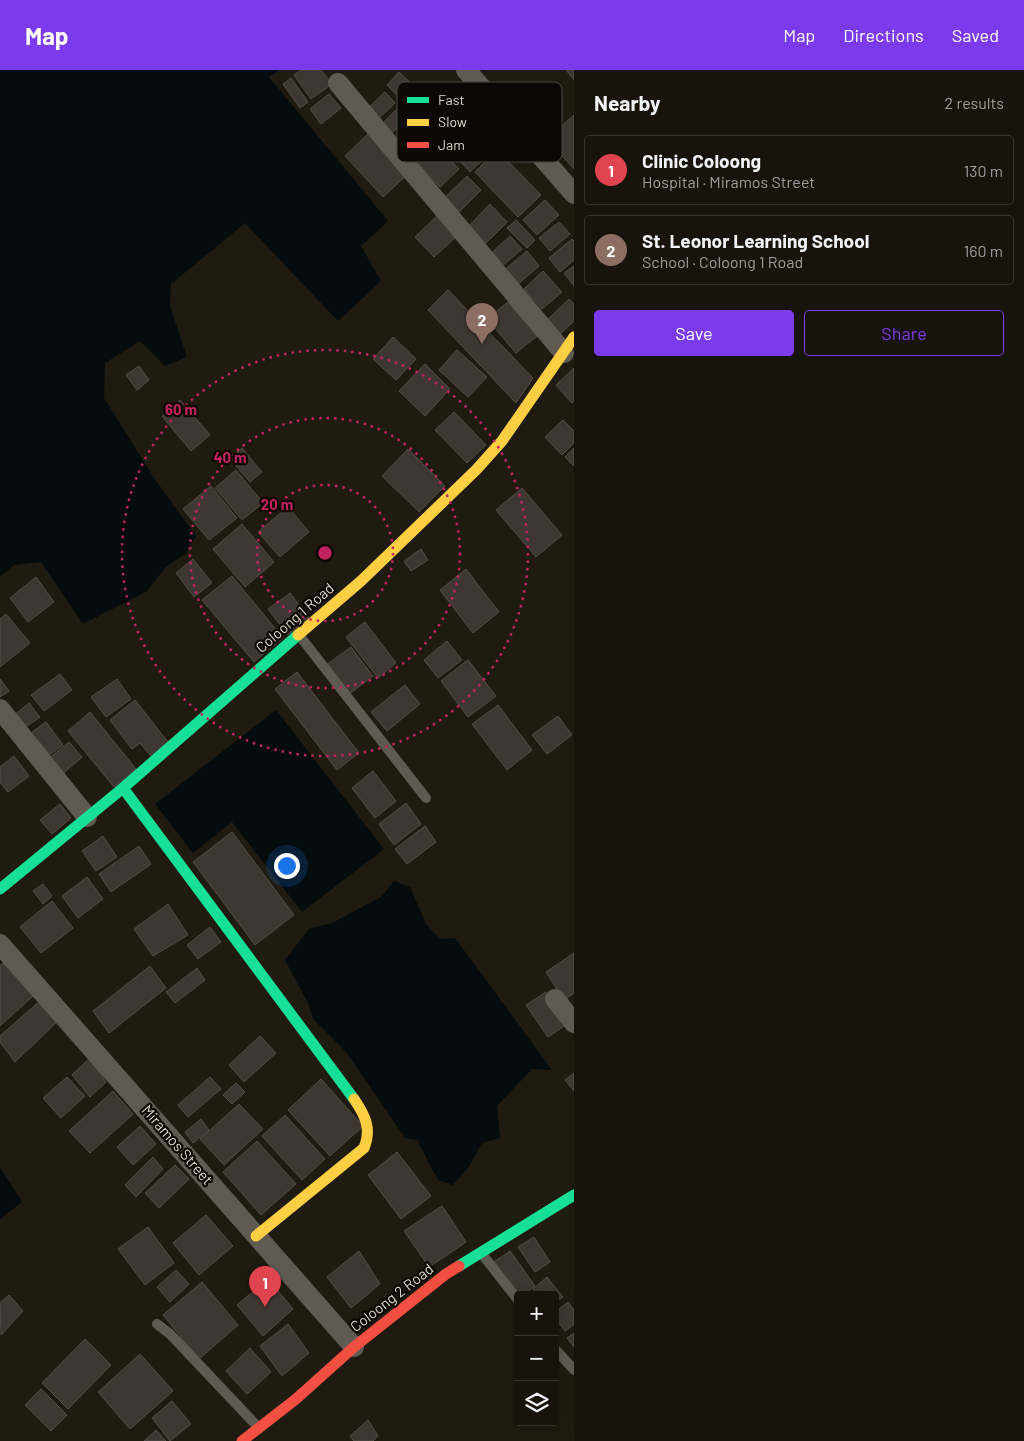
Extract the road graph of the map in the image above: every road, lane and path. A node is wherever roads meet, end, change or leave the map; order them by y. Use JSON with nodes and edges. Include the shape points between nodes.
{"nodes":[{"id":1,"x":466,"y":70,"type":"edge"},
{"id":2,"x":476,"y":82,"type":"edge"},
{"id":3,"x":338,"y":83,"type":"dead end"},
{"id":4,"x":397,"y":150,"type":"edge"},
{"id":5,"x":408,"y":162,"type":"edge"},
{"id":6,"x":546,"y":162,"type":"edge"},
{"id":7,"x":574,"y":194,"type":"edge"},
{"id":8,"x":569,"y":345,"type":"edge"},
{"id":9,"x":299,"y":634,"type":"junction"},
{"id":10,"x":0,"y":709,"type":"edge"},
{"id":11,"x":124,"y":788,"type":"junction"},
{"id":12,"x":426,"y":798,"type":"dead end"},
{"id":13,"x":87,"y":817,"type":"junction"},
{"id":14,"x":0,"y":889,"type":"edge"},
{"id":15,"x":0,"y":944,"type":"edge"},
{"id":16,"x":555,"y":999,"type":"dead end"},
{"id":17,"x":574,"y":1022,"type":"edge"},
{"id":18,"x":574,"y":1195,"type":"edge"},
{"id":19,"x":256,"y":1236,"type":"junction"},
{"id":20,"x":481,"y":1252,"type":"junction"},
{"id":21,"x":514,"y":1295,"type":"edge"},
{"id":22,"x":157,"y":1324,"type":"dead end"},
{"id":23,"x":354,"y":1347,"type":"junction"},
{"id":24,"x":559,"y":1353,"type":"edge"},
{"id":25,"x":574,"y":1370,"type":"edge"},
{"id":26,"x":258,"y":1428,"type":"junction"},
{"id":27,"x":242,"y":1441,"type":"edge"}],
"edges":[{"from":1,"to":2,"type":"street"},
{"from":3,"to":4,"type":"street"},
{"from":5,"to":8,"type":"street"},
{"from":6,"to":7,"type":"street"},
{"from":8,"to":9,"type":"street","name":"Coloong 1 Road","via":[[502,441],[476,470],[360,581]]},
{"from":9,"to":11,"type":"street","name":"Coloong 1 Road"},
{"from":9,"to":12,"type":"lane"},
{"from":10,"to":13,"type":"street"},
{"from":11,"to":13,"type":"street","name":"Coloong 1 Road"},
{"from":11,"to":19,"type":"street","via":[[347,1089],[364,1114],[370,1130],[364,1148]]},
{"from":13,"to":14,"type":"street","name":"Coloong 1 Road"},
{"from":15,"to":19,"type":"street","name":"Miramos Street"},
{"from":16,"to":17,"type":"street"},
{"from":18,"to":20,"type":"street","name":"Coloong 2 Road"},
{"from":19,"to":23,"type":"street","name":"Miramos Street"},
{"from":20,"to":21,"type":"lane"},
{"from":20,"to":23,"type":"street","name":"Coloong 2 Road","via":[[446,1274]]},
{"from":22,"to":26,"type":"lane"},
{"from":23,"to":26,"type":"street","name":"Coloong 2 Road"},
{"from":24,"to":25,"type":"lane"},
{"from":26,"to":27,"type":"street","name":"Coloong 2 Road"}]}
